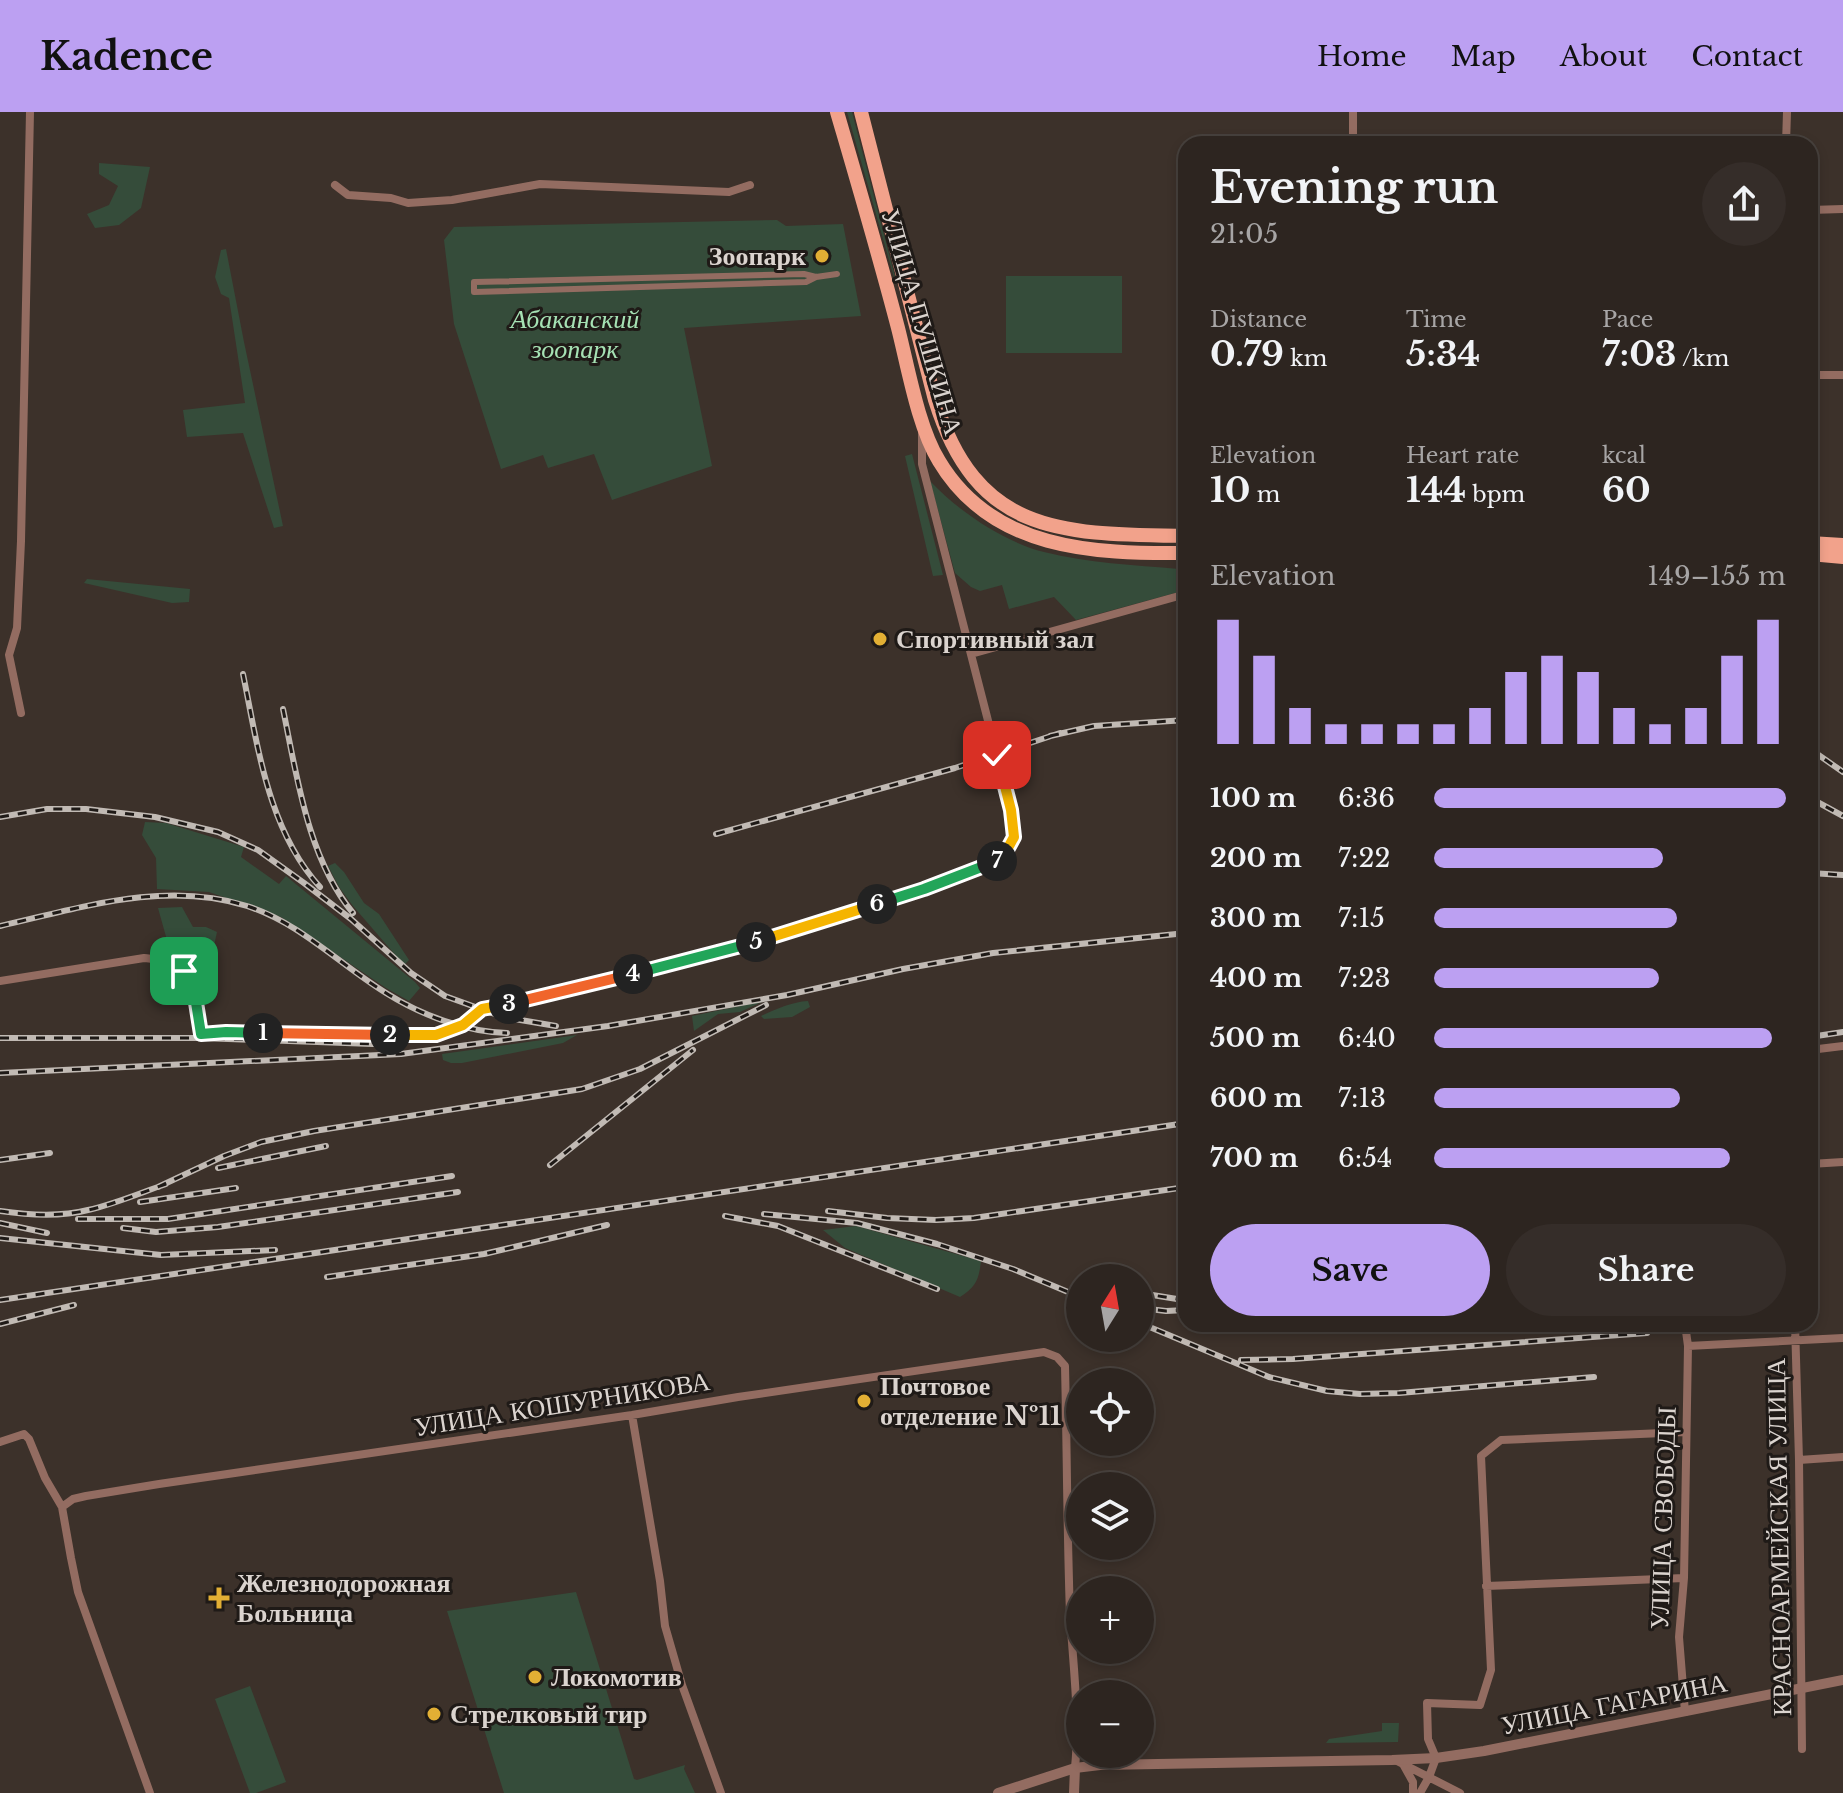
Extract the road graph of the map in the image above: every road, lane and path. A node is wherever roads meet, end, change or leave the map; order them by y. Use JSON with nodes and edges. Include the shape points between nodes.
{"nodes":[{"id":1,"x":30,"y":112,"type":"edge"},
{"id":2,"x":837,"y":112,"type":"edge"},
{"id":3,"x":861,"y":112,"type":"edge"},
{"id":4,"x":1353,"y":112,"type":"edge"},
{"id":5,"x":1787,"y":112,"type":"edge"},
{"id":6,"x":1353,"y":136,"type":"edge"},
{"id":7,"x":1786,"y":136,"type":"edge"},
{"id":8,"x":335,"y":185,"type":"dead end"},
{"id":9,"x":750,"y":185,"type":"dead end"},
{"id":10,"x":1843,"y":209,"type":"edge"},
{"id":11,"x":1818,"y":210,"type":"edge"},
{"id":12,"x":837,"y":274,"type":"dead end"},
{"id":13,"x":816,"y":277,"type":"junction"},
{"id":14,"x":1818,"y":375,"type":"edge"},
{"id":15,"x":1843,"y":375,"type":"edge"},
{"id":16,"x":922,"y":420,"type":"junction"},
{"id":17,"x":1178,"y":536,"type":"edge"},
{"id":18,"x":1818,"y":543,"type":"edge"},
{"id":19,"x":1843,"y":545,"type":"edge"},
{"id":20,"x":1178,"y":553,"type":"edge"},
{"id":21,"x":1818,"y":555,"type":"edge"},
{"id":22,"x":1843,"y":557,"type":"edge"},
{"id":23,"x":1178,"y":596,"type":"edge"},
{"id":24,"x":971,"y":654,"type":"junction"},
{"id":25,"x":4,"y":656,"type":"edge"},
{"id":26,"x":21,"y":713,"type":"dead end"},
{"id":27,"x":0,"y":981,"type":"edge"},
{"id":28,"x":1843,"y":1046,"type":"edge"},
{"id":29,"x":1818,"y":1049,"type":"edge"},
{"id":30,"x":1843,"y":1162,"type":"edge"},
{"id":31,"x":1818,"y":1164,"type":"edge"},
{"id":32,"x":1686,"y":1332,"type":"edge"},
{"id":33,"x":1795,"y":1332,"type":"edge"},
{"id":34,"x":1843,"y":1338,"type":"edge"},
{"id":35,"x":1795,"y":1340,"type":"junction"},
{"id":36,"x":1688,"y":1346,"type":"junction"},
{"id":37,"x":632,"y":1415,"type":"junction"},
{"id":38,"x":1686,"y":1432,"type":"junction"},
{"id":39,"x":0,"y":1442,"type":"edge"},
{"id":40,"x":1843,"y":1457,"type":"edge"},
{"id":41,"x":1799,"y":1460,"type":"junction"},
{"id":42,"x":62,"y":1507,"type":"junction"},
{"id":43,"x":1684,"y":1578,"type":"junction"},
{"id":44,"x":1486,"y":1586,"type":"junction"},
{"id":45,"x":1076,"y":1680,"type":"edge"},
{"id":46,"x":1843,"y":1680,"type":"edge"},
{"id":47,"x":1802,"y":1689,"type":"junction"},
{"id":48,"x":1685,"y":1712,"type":"junction"},
{"id":49,"x":1802,"y":1749,"type":"dead end"},
{"id":50,"x":1436,"y":1758,"type":"junction"},
{"id":51,"x":1398,"y":1761,"type":"junction"},
{"id":52,"x":1154,"y":1763,"type":"edge"},
{"id":53,"x":1075,"y":1768,"type":"joint"},
{"id":54,"x":1429,"y":1777,"type":"junction"},
{"id":55,"x":150,"y":1793,"type":"edge"},
{"id":56,"x":721,"y":1793,"type":"edge"},
{"id":57,"x":998,"y":1793,"type":"edge"},
{"id":58,"x":1074,"y":1793,"type":"edge"},
{"id":59,"x":1413,"y":1793,"type":"edge"},
{"id":60,"x":1420,"y":1793,"type":"edge"},
{"id":61,"x":1460,"y":1793,"type":"edge"}],
"edges":[{"from":1,"to":25,"type":"street","via":[[17,628]]},
{"from":2,"to":16,"type":"main road","name":"УЛИЦА ПУШКИНА"},
{"from":3,"to":17,"type":"main road","name":"УЛИЦА ПУШКИНА","via":[[935,400],[966,470],[994,498],[1040,522],[1105,534]]},
{"from":4,"to":6,"type":"street"},
{"from":5,"to":7,"type":"street"},
{"from":8,"to":9,"type":"street","via":[[348,195],[408,203],[540,184],[729,192]]},
{"from":10,"to":11,"type":"street"},
{"from":12,"to":13,"type":"street"},
{"from":13,"to":13,"type":"street","via":[[474,282],[474,292],[806,282]]},
{"from":14,"to":15,"type":"street"},
{"from":16,"to":20,"type":"main road","name":"УЛИЦА ПУШКИНА","via":[[938,459],[986,514],[1029,536],[1073,547]]},
{"from":16,"to":24,"type":"street","via":[[922,464]]},
{"from":18,"to":19,"type":"main road"},
{"from":21,"to":22,"type":"main road"},
{"from":23,"to":24,"type":"street"},
{"from":24,"to":27,"type":"street","via":[[1014,837],[1002,859],[924,889],[736,948],[482,1009],[463,1025],[436,1035],[201,1034],[194,990],[184,971],[167,961],[144,958]]},
{"from":25,"to":26,"type":"street"},
{"from":28,"to":29,"type":"street"},
{"from":30,"to":31,"type":"street"},
{"from":32,"to":36,"type":"street","name":"УЛИЦА СВОБОДЫ"},
{"from":33,"to":35,"type":"street","name":"КРАСНОАРМЕЙСКАЯ УЛИЦА"},
{"from":34,"to":35,"type":"street"},
{"from":35,"to":36,"type":"street"},
{"from":35,"to":41,"type":"street","name":"КРАСНОАРМЕЙСКАЯ УЛИЦА"},
{"from":36,"to":38,"type":"street","name":"УЛИЦА СВОБОДЫ"},
{"from":37,"to":42,"type":"street","name":"УЛИЦА КОШУРНИКОВА","via":[[159,1484],[73,1499]]},
{"from":37,"to":45,"type":"street","name":"УЛИЦА КОШУРНИКОВА","via":[[1021,1355],[1044,1352],[1057,1357],[1065,1366]]},
{"from":37,"to":56,"type":"street","via":[[665,1626]]},
{"from":38,"to":43,"type":"street","name":"УЛИЦА СВОБОДЫ"},
{"from":38,"to":44,"type":"street","via":[[1501,1440],[1481,1456]]},
{"from":39,"to":42,"type":"street","via":[[24,1434],[29,1439]]},
{"from":40,"to":41,"type":"street"},
{"from":41,"to":47,"type":"street","name":"КРАСНОАРМЕЙСКАЯ УЛИЦА"},
{"from":42,"to":55,"type":"street","via":[[78,1592]]},
{"from":43,"to":44,"type":"street"},
{"from":43,"to":48,"type":"street","name":"УЛИЦА СВОБОДЫ","via":[[1679,1637]]},
{"from":44,"to":50,"type":"street","via":[[1491,1670],[1480,1705],[1427,1703],[1428,1739]]},
{"from":46,"to":47,"type":"street","name":"УЛИЦА ГАГАРИНА"},
{"from":47,"to":48,"type":"street","name":"УЛИЦА ГАГАРИНА"},
{"from":47,"to":49,"type":"street","name":"КРАСНОАРМЕЙСКАЯ УЛИЦА"},
{"from":48,"to":50,"type":"street","name":"УЛИЦА ГАГАРИНА"},
{"from":50,"to":51,"type":"street","name":"УЛИЦА ГАГАРИНА"},
{"from":50,"to":54,"type":"street"},
{"from":51,"to":52,"type":"street","name":"УЛИЦА ГАГАРИНА"},
{"from":51,"to":54,"type":"street"},
{"from":51,"to":59,"type":"street","via":[[1413,1782]]},
{"from":53,"to":57,"type":"street","name":"УЛИЦА ГАГАРИНА"},
{"from":53,"to":58,"type":"street"},
{"from":54,"to":60,"type":"street"},
{"from":54,"to":61,"type":"street"}]}
